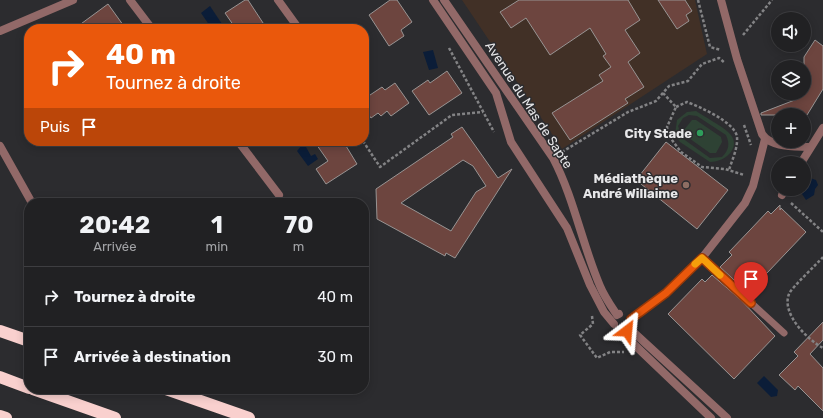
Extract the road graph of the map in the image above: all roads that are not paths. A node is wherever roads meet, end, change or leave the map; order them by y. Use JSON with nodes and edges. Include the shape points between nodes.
{"nodes":[{"id":1,"x":73,"y":0,"type":"edge"},
{"id":2,"x":130,"y":0,"type":"edge"},
{"id":3,"x":278,"y":0,"type":"edge"},
{"id":4,"x":434,"y":0,"type":"edge"},
{"id":5,"x":444,"y":0,"type":"edge"},
{"id":6,"x":721,"y":0,"type":"edge"},
{"id":7,"x":148,"y":24,"type":"edge"},
{"id":8,"x":295,"y":24,"type":"edge"},
{"id":9,"x":0,"y":30,"type":"edge"},
{"id":10,"x":823,"y":128,"type":"edge"},
{"id":11,"x":765,"y":139,"type":"junction"},
{"id":12,"x":771,"y":141,"type":"edge"},
{"id":13,"x":0,"y":146,"type":"edge"},
{"id":14,"x":242,"y":146,"type":"edge"},
{"id":15,"x":811,"y":146,"type":"edge"},
{"id":16,"x":279,"y":195,"type":"dead end"},
{"id":17,"x":29,"y":198,"type":"edge"},
{"id":18,"x":702,"y":258,"type":"junction"},
{"id":19,"x":619,"y":314,"type":"junction"},
{"id":20,"x":631,"y":319,"type":"junction"},
{"id":21,"x":614,"y":324,"type":"junction"},
{"id":22,"x":630,"y":329,"type":"junction"},
{"id":23,"x":0,"y":331,"type":"edge"},
{"id":24,"x":621,"y":332,"type":"junction"},
{"id":25,"x":784,"y":333,"type":"dead end"},
{"id":26,"x":24,"y":339,"type":"edge"},
{"id":27,"x":0,"y":377,"type":"edge"},
{"id":28,"x":24,"y":386,"type":"edge"},
{"id":29,"x":47,"y":394,"type":"edge"},
{"id":30,"x":180,"y":394,"type":"edge"},
{"id":31,"x":0,"y":416,"type":"edge"},
{"id":32,"x":6,"y":418,"type":"edge"},
{"id":33,"x":115,"y":418,"type":"edge"},
{"id":34,"x":249,"y":418,"type":"edge"},
{"id":35,"x":711,"y":418,"type":"edge"},
{"id":36,"x":727,"y":418,"type":"edge"}],
"edges":[{"from":1,"to":9,"type":"street"},
{"from":2,"to":7,"type":"street"},
{"from":3,"to":8,"type":"street"},
{"from":4,"to":21,"type":"street","name":"Avenue du Mas de Sapte","via":[[496,93],[511,142],[567,228],[590,285],[604,312]]},
{"from":5,"to":19,"type":"street","name":"Avenue du Mas de Sapte","via":[[553,158],[566,184],[600,287],[617,315]]},
{"from":6,"to":11,"type":"street","via":[[737,59]]},
{"from":10,"to":15,"type":"street"},
{"from":11,"to":12,"type":"street"},
{"from":11,"to":18,"type":"street","via":[[753,186],[745,204]]},
{"from":13,"to":17,"type":"street"},
{"from":14,"to":16,"type":"street"},
{"from":18,"to":20,"type":"street","via":[[666,293]]},
{"from":18,"to":25,"type":"lane"},
{"from":19,"to":20,"type":"street","name":"Avenue du Mas de Sapte","via":[[628,315]]},
{"from":19,"to":21,"type":"street","via":[[614,318]]},
{"from":20,"to":22,"type":"street"},
{"from":21,"to":24,"type":"street","name":"Avenue du Mas de Sapte"},
{"from":22,"to":24,"type":"street"},
{"from":22,"to":36,"type":"street"},
{"from":23,"to":26,"type":"highway"},
{"from":24,"to":35,"type":"street","name":"Avenue du Mas de Sapte"},
{"from":27,"to":28,"type":"highway"},
{"from":29,"to":33,"type":"highway"},
{"from":30,"to":34,"type":"highway"},
{"from":31,"to":32,"type":"highway"}]}
